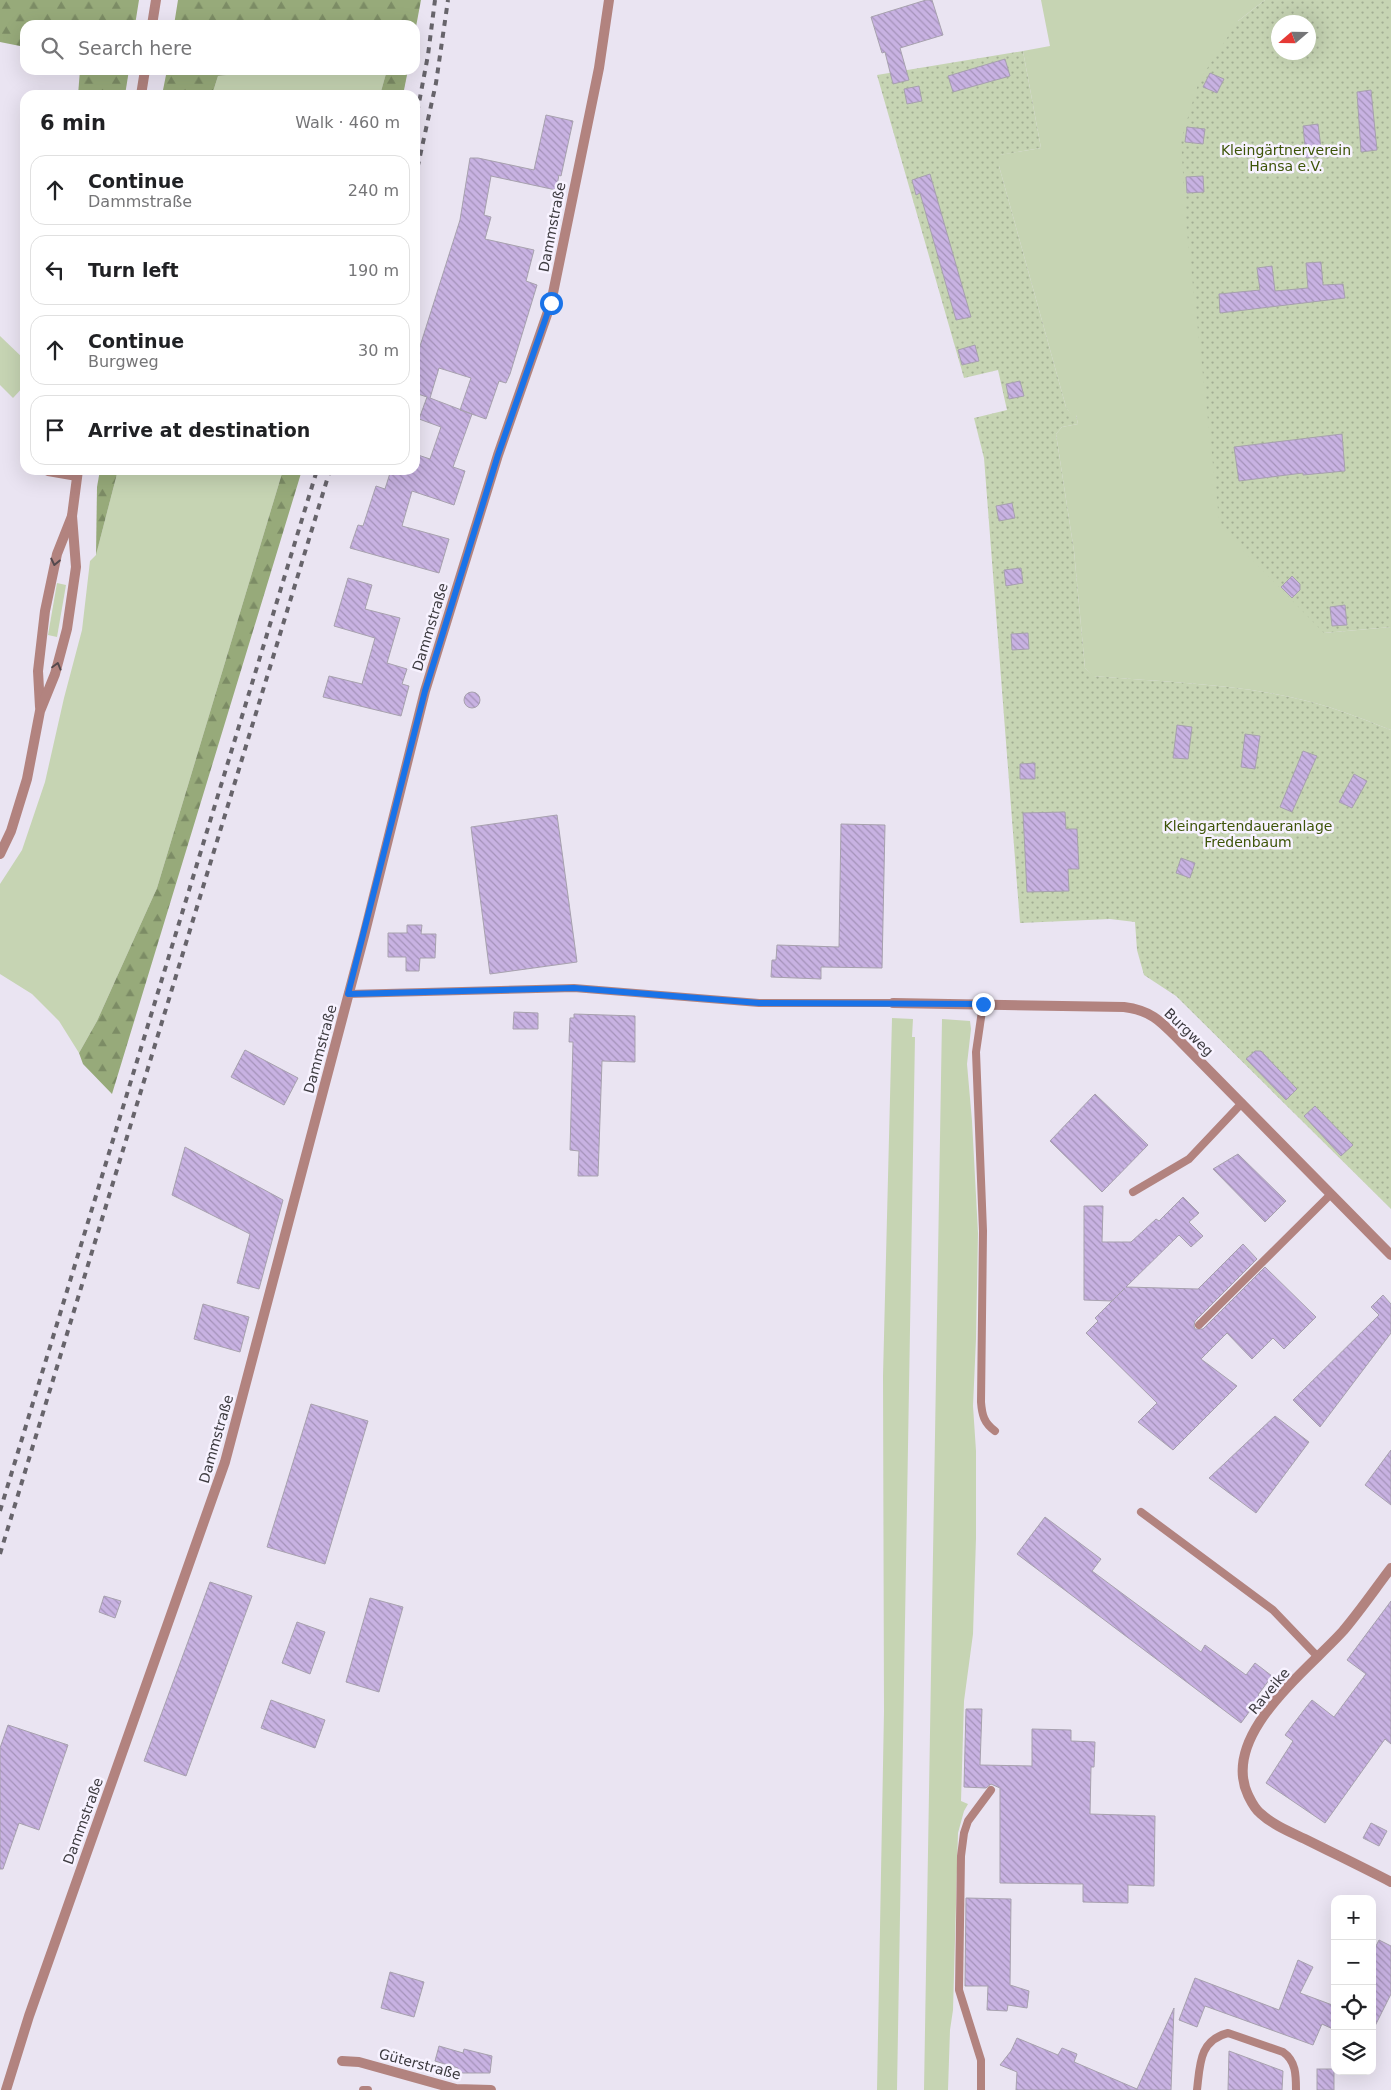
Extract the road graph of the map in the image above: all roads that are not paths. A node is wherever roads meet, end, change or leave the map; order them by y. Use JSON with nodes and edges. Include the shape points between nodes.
{"nodes":[{"id":1,"x":156,"y":0,"type":"edge"},
{"id":2,"x":609,"y":0,"type":"edge"},
{"id":3,"x":153,"y":20,"type":"edge"},
{"id":4,"x":144,"y":75,"type":"edge"},
{"id":5,"x":142,"y":90,"type":"edge"},
{"id":6,"x":78,"y":475,"type":"edge"},
{"id":7,"x":72,"y":516,"type":"junction"},
{"id":8,"x":40,"y":711,"type":"junction"},
{"id":9,"x":0,"y":854,"type":"edge"},
{"id":10,"x":348,"y":994,"type":"junction"},
{"id":11,"x":893,"y":1003,"type":"joint"},
{"id":12,"x":983,"y":1004,"type":"junction"},
{"id":13,"x":1242,"y":1104,"type":"junction"},
{"id":14,"x":1133,"y":1192,"type":"dead end"},
{"id":15,"x":1331,"y":1194,"type":"junction"},
{"id":16,"x":1391,"y":1255,"type":"edge"},
{"id":17,"x":1199,"y":1325,"type":"dead end"},
{"id":18,"x":995,"y":1430,"type":"dead end"},
{"id":19,"x":1141,"y":1512,"type":"dead end"},
{"id":20,"x":1391,"y":1568,"type":"edge"},
{"id":21,"x":1381,"y":1580,"type":"junction"},
{"id":22,"x":1391,"y":1587,"type":"edge"},
{"id":23,"x":1318,"y":1657,"type":"junction"},
{"id":24,"x":991,"y":1790,"type":"dead end"},
{"id":25,"x":1391,"y":1882,"type":"edge"},
{"id":26,"x":342,"y":2061,"type":"dead end"},
{"id":27,"x":6,"y":2090,"type":"edge"},
{"id":28,"x":363,"y":2090,"type":"edge"},
{"id":29,"x":368,"y":2090,"type":"edge"},
{"id":30,"x":491,"y":2090,"type":"edge"},
{"id":31,"x":981,"y":2090,"type":"edge"},
{"id":32,"x":1197,"y":2090,"type":"edge"},
{"id":33,"x":1296,"y":2090,"type":"edge"}],
"edges":[{"from":1,"to":3,"type":"street"},
{"from":2,"to":10,"type":"street","name":"Dammstraße","via":[[551,303],[498,455],[425,691]]},
{"from":4,"to":5,"type":"street"},
{"from":6,"to":7,"type":"street"},
{"from":7,"to":8,"type":"street","one_way":true,"via":[[57,554],[45,610],[38,670]]},
{"from":8,"to":7,"type":"street","one_way":true,"via":[[55,674],[67,629],[76,567]]},
{"from":8,"to":9,"type":"street","via":[[27,779],[11,831]]},
{"from":10,"to":11,"type":"lane","via":[[574,988],[759,1003]]},
{"from":10,"to":27,"type":"street","name":"Dammstraße","via":[[225,1462],[29,2016]]},
{"from":11,"to":12,"type":"street","name":"Burgweg"},
{"from":12,"to":13,"type":"street","name":"Burgweg","via":[[1142,1009],[1165,1026]]},
{"from":12,"to":18,"type":"lane","via":[[976,1052],[983,1232],[981,1402],[982,1415],[988,1426]]},
{"from":13,"to":14,"type":"lane","via":[[1189,1159]]},
{"from":13,"to":15,"type":"street","name":"Burgweg"},
{"from":15,"to":16,"type":"street","name":"Burgweg"},
{"from":15,"to":17,"type":"lane"},
{"from":19,"to":23,"type":"lane","via":[[1273,1610]]},
{"from":20,"to":21,"type":"street","name":"Raveike"},
{"from":21,"to":22,"type":"street"},
{"from":21,"to":23,"type":"street","name":"Raveike","via":[[1344,1630]]},
{"from":23,"to":25,"type":"street","name":"Raveike","via":[[1263,1717],[1244,1753],[1242,1780],[1252,1804],[1271,1822]]},
{"from":24,"to":31,"type":"lane","via":[[968,1821],[961,1856],[959,1990],[981,2060]]},
{"from":26,"to":30,"type":"street","name":"Güterstraße","via":[[359,2062],[456,2089]]},
{"from":28,"to":29,"type":"lane"},
{"from":32,"to":33,"type":"lane","via":[[1202,2053],[1212,2040],[1228,2033],[1289,2056],[1296,2075]]}]}
